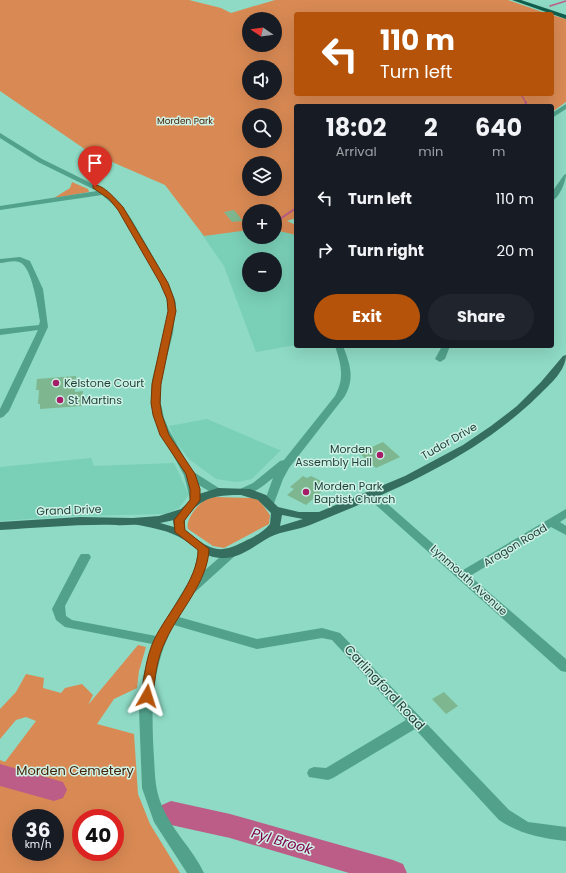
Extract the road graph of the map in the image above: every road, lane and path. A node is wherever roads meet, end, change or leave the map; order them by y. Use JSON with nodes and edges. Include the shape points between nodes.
{"nodes":[{"id":1,"x":515,"y":0,"type":"edge"},
{"id":2,"x":523,"y":0,"type":"edge"},
{"id":3,"x":553,"y":12,"type":"edge"},
{"id":4,"x":554,"y":12,"type":"edge"},
{"id":5,"x":566,"y":16,"type":"edge"},
{"id":6,"x":566,"y":106,"type":"edge"},
{"id":7,"x":554,"y":115,"type":"edge"},
{"id":8,"x":0,"y":135,"type":"edge"},
{"id":9,"x":566,"y":176,"type":"edge"},
{"id":10,"x":105,"y":192,"type":"junction"},
{"id":11,"x":554,"y":195,"type":"edge"},
{"id":12,"x":0,"y":208,"type":"edge"},
{"id":13,"x":0,"y":261,"type":"edge"},
{"id":14,"x":44,"y":327,"type":"junction"},
{"id":15,"x":0,"y":332,"type":"edge"},
{"id":16,"x":340,"y":348,"type":"edge"},
{"id":17,"x":445,"y":348,"type":"edge"},
{"id":18,"x":566,"y":358,"type":"edge"},
{"id":19,"x":440,"y":359,"type":"dead end"},
{"id":20,"x":2,"y":413,"type":"edge"},
{"id":21,"x":288,"y":460,"type":"junction"},
{"id":22,"x":190,"y":474,"type":"junction"},
{"id":23,"x":218,"y":492,"type":"junction"},
{"id":24,"x":242,"y":492,"type":"junction"},
{"id":25,"x":371,"y":495,"type":"junction"},
{"id":26,"x":195,"y":500,"type":"junction"},
{"id":27,"x":272,"y":506,"type":"junction"},
{"id":28,"x":184,"y":512,"type":"junction"},
{"id":29,"x":566,"y":513,"type":"edge"},
{"id":30,"x":324,"y":514,"type":"junction"},
{"id":31,"x":138,"y":522,"type":"junction"},
{"id":32,"x":552,"y":522,"type":"junction"},
{"id":33,"x":0,"y":526,"type":"edge"},
{"id":34,"x":566,"y":531,"type":"edge"},
{"id":35,"x":180,"y":532,"type":"junction"},
{"id":36,"x":270,"y":533,"type":"junction"},
{"id":37,"x":204,"y":549,"type":"junction"},
{"id":38,"x":231,"y":554,"type":"junction"},
{"id":39,"x":85,"y":557,"type":"dead end"},
{"id":40,"x":463,"y":576,"type":"junction"},
{"id":41,"x":189,"y":591,"type":"junction"},
{"id":42,"x":171,"y":619,"type":"junction"},
{"id":43,"x":159,"y":641,"type":"junction"},
{"id":44,"x":566,"y":667,"type":"edge"},
{"id":45,"x":416,"y":721,"type":"junction"},
{"id":46,"x":314,"y":772,"type":"dead end"},
{"id":47,"x":566,"y":834,"type":"edge"},
{"id":48,"x":196,"y":873,"type":"edge"}],
"edges":[{"from":1,"to":3,"type":"highway"},
{"from":2,"to":5,"type":"highway"},
{"from":4,"to":5,"type":"highway"},
{"from":6,"to":7,"type":"street"},
{"from":8,"to":10,"type":"street","via":[[37,159]]},
{"from":9,"to":11,"type":"street"},
{"from":10,"to":12,"type":"street"},
{"from":10,"to":22,"type":"street","via":[[128,220],[171,299],[172,311],[156,384],[157,415],[165,435]]},
{"from":13,"to":14,"type":"street","via":[[20,259],[27,263],[40,295]]},
{"from":14,"to":15,"type":"street"},
{"from":14,"to":20,"type":"street"},
{"from":16,"to":21,"type":"street","via":[[346,369],[343,390],[337,401]]},
{"from":17,"to":19,"type":"street"},
{"from":18,"to":25,"type":"main road","name":"Tudor Drive","via":[[534,394],[491,431],[435,466]]},
{"from":21,"to":24,"type":"street","via":[[257,485]]},
{"from":21,"to":27,"type":"street","via":[[275,485]]},
{"from":22,"to":23,"type":"street"},
{"from":22,"to":26,"type":"street","via":[[195,489]]},
{"from":23,"to":24,"type":"main road"},
{"from":23,"to":26,"type":"main road","via":[[202,495]]},
{"from":24,"to":27,"type":"main road","via":[[254,494]]},
{"from":25,"to":30,"type":"main road","name":"Tudor Drive"},
{"from":25,"to":40,"type":"street","name":"Lynmouth Avenue"},
{"from":26,"to":28,"type":"main road"},
{"from":27,"to":30,"type":"main road","name":"Tudor Drive","via":[[299,516]]},
{"from":27,"to":36,"type":"main road","via":[[277,517]]},
{"from":28,"to":31,"type":"main road","name":"Grand Drive","via":[[174,517]]},
{"from":28,"to":35,"type":"main road","via":[[179,520]]},
{"from":29,"to":32,"type":"street","name":"Aragon Road"},
{"from":30,"to":36,"type":"main road","name":"Tudor Drive","via":[[306,523]]},
{"from":31,"to":33,"type":"main road","name":"Grand Drive","via":[[80,521]]},
{"from":31,"to":35,"type":"main road","name":"Grand Drive"},
{"from":32,"to":34,"type":"street"},
{"from":32,"to":40,"type":"street","name":"Aragon Road"},
{"from":35,"to":37,"type":"main road"},
{"from":36,"to":38,"type":"main road"},
{"from":37,"to":38,"type":"main road","via":[[220,554]]},
{"from":37,"to":41,"type":"street","via":[[204,560]]},
{"from":38,"to":41,"type":"street"},
{"from":39,"to":43,"type":"street","via":[[59,606],[61,620],[70,624]]},
{"from":40,"to":44,"type":"street","name":"Lynmouth Avenue"},
{"from":41,"to":42,"type":"street"},
{"from":42,"to":43,"type":"street"},
{"from":42,"to":45,"type":"street","name":"Carlingford Road","via":[[257,644],[322,633],[336,636]]},
{"from":43,"to":48,"type":"street","via":[[149,676],[146,715],[151,797],[168,832]]},
{"from":45,"to":46,"type":"street","via":[[328,774]]},
{"from":45,"to":47,"type":"street","name":"Carlingford Road","via":[[504,815],[530,830]]}]}
